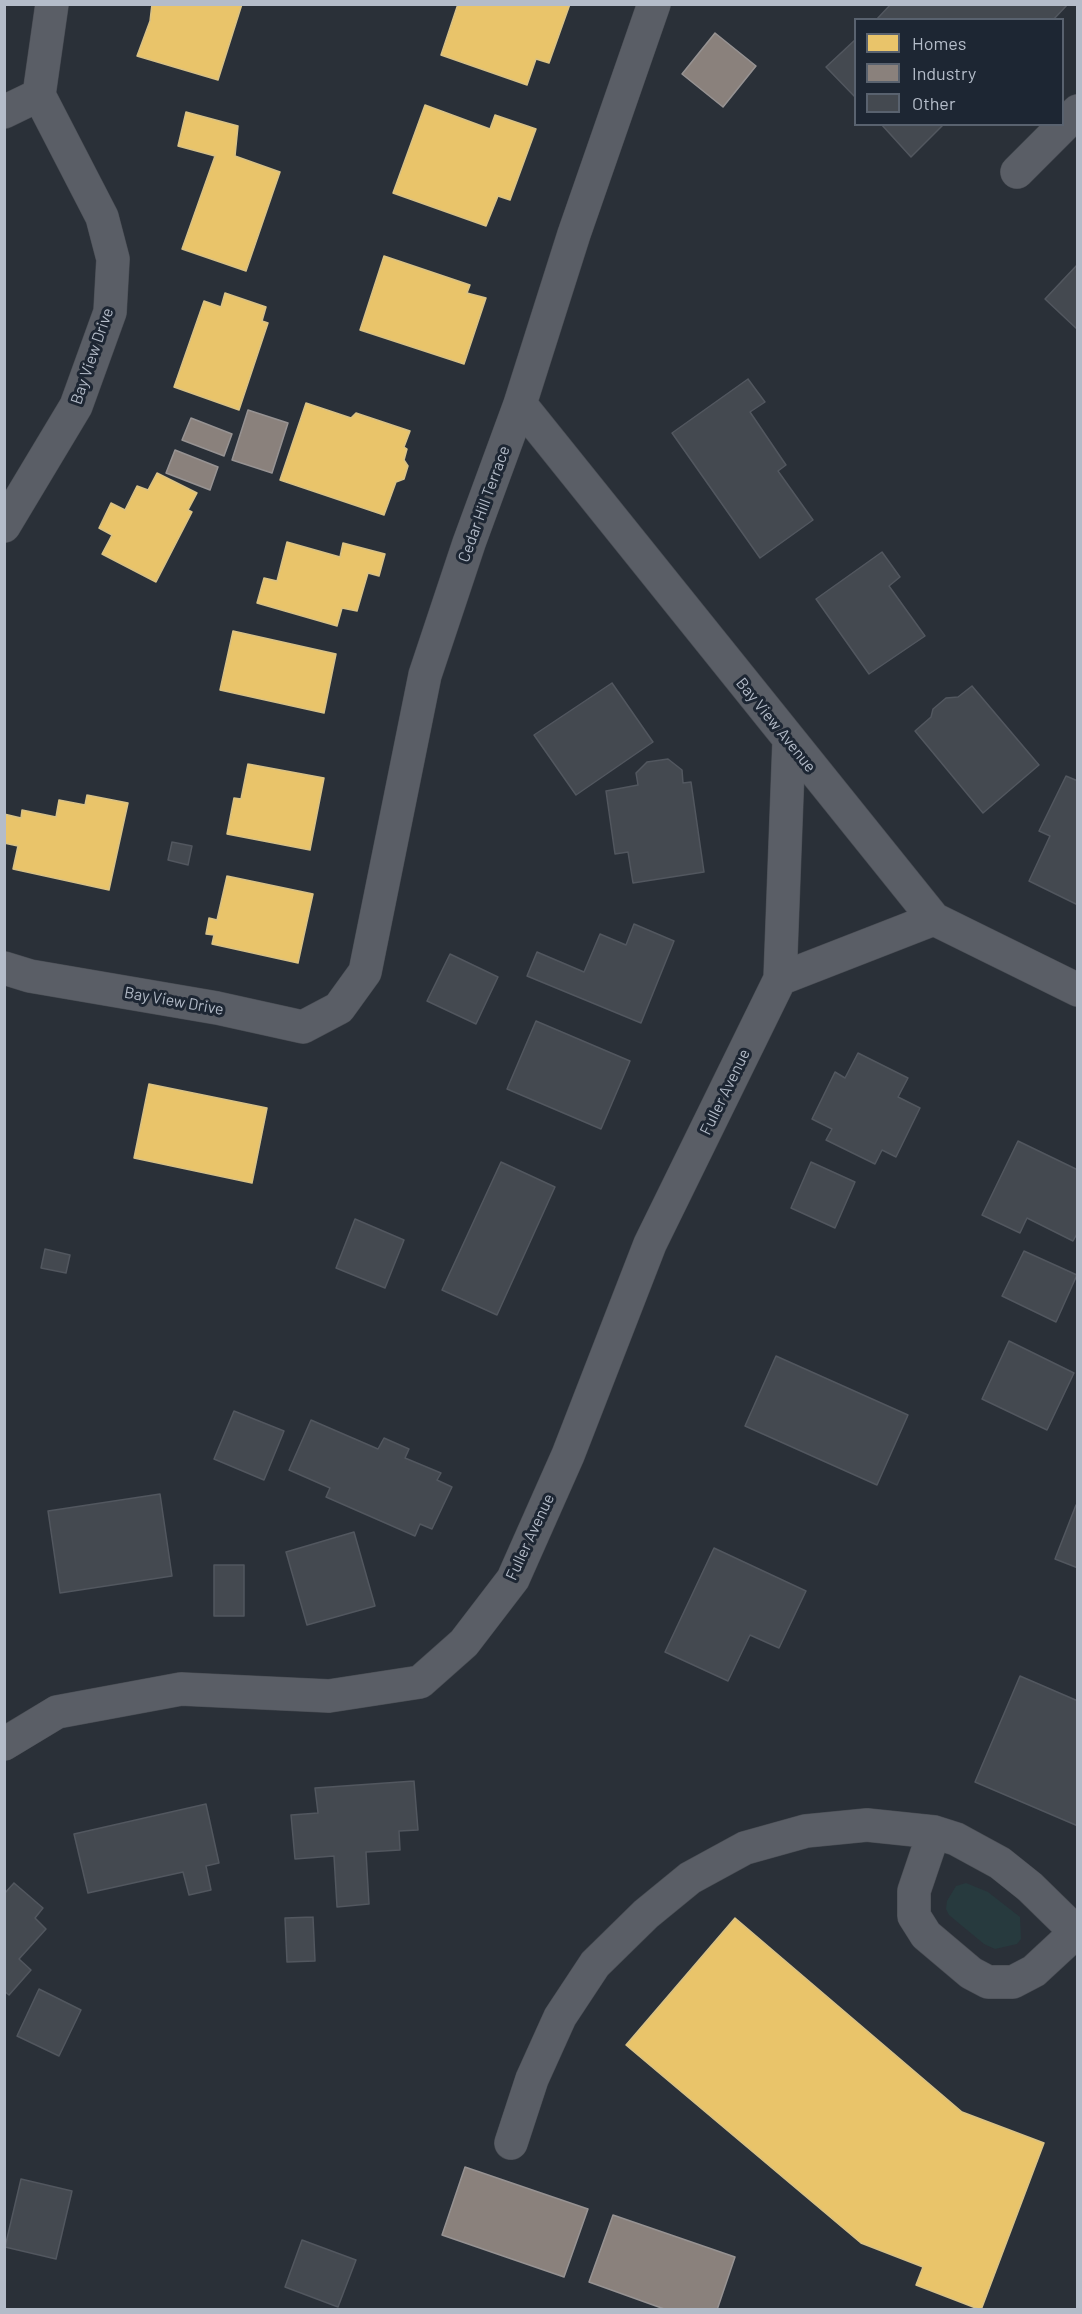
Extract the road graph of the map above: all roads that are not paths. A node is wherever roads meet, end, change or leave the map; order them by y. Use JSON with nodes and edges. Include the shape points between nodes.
{"nodes":[{"id":1,"x":52,"y":4,"type":"edge"},
{"id":2,"x":654,"y":4,"type":"edge"},
{"id":3,"x":39,"y":95,"type":"junction"},
{"id":4,"x":1077,"y":111,"type":"edge"},
{"id":5,"x":4,"y":112,"type":"edge"},
{"id":6,"x":1064,"y":124,"type":"edge"},
{"id":7,"x":1062,"y":126,"type":"edge"},
{"id":8,"x":1017,"y":172,"type":"dead end"},
{"id":9,"x":520,"y":404,"type":"junction"},
{"id":10,"x":4,"y":526,"type":"edge"},
{"id":11,"x":789,"y":741,"type":"junction"},
{"id":12,"x":934,"y":919,"type":"junction"},
{"id":13,"x":4,"y":968,"type":"edge"},
{"id":14,"x":780,"y":979,"type":"junction"},
{"id":15,"x":1077,"y":990,"type":"edge"},
{"id":16,"x":339,"y":1008,"type":"joint"},
{"id":17,"x":4,"y":1743,"type":"edge"},
{"id":18,"x":934,"y":1832,"type":"junction"},
{"id":19,"x":1077,"y":1933,"type":"edge"},
{"id":20,"x":511,"y":2143,"type":"dead end"}],
"edges":[{"from":1,"to":3,"type":"street"},
{"from":2,"to":9,"type":"street","name":"Cedar Hill Terrace"},
{"from":3,"to":5,"type":"street"},
{"from":3,"to":10,"type":"street","name":"Bay View Drive","via":[[102,217],[113,259],[110,312],[76,406]]},
{"from":4,"to":6,"type":"street"},
{"from":7,"to":8,"type":"street"},
{"from":9,"to":11,"type":"street","name":"Bay View Avenue"},
{"from":9,"to":16,"type":"street","name":"Cedar Hill Terrace","via":[[425,675],[364,972]]},
{"from":11,"to":12,"type":"street","name":"Bay View Avenue"},
{"from":11,"to":14,"type":"street","name":"Fuller Avenue"},
{"from":12,"to":14,"type":"street"},
{"from":12,"to":15,"type":"street","name":"Bay View Avenue"},
{"from":13,"to":16,"type":"street","name":"Bay View Drive","via":[[303,1027]]},
{"from":14,"to":17,"type":"street","name":"Fuller Avenue","via":[[650,1244],[568,1455],[513,1579],[464,1643],[420,1682],[329,1696],[181,1689],[57,1712]]},
{"from":18,"to":19,"type":"street","via":[[956,1839],[1000,1863]]},
{"from":18,"to":19,"type":"street","via":[[914,1891],[914,1916],[926,1935],[971,1973],[988,1982],[1013,1982],[1034,1971]]},
{"from":18,"to":20,"type":"street","via":[[867,1825],[806,1831],[745,1848],[690,1878],[595,1964],[560,2017],[532,2079]]}]}
